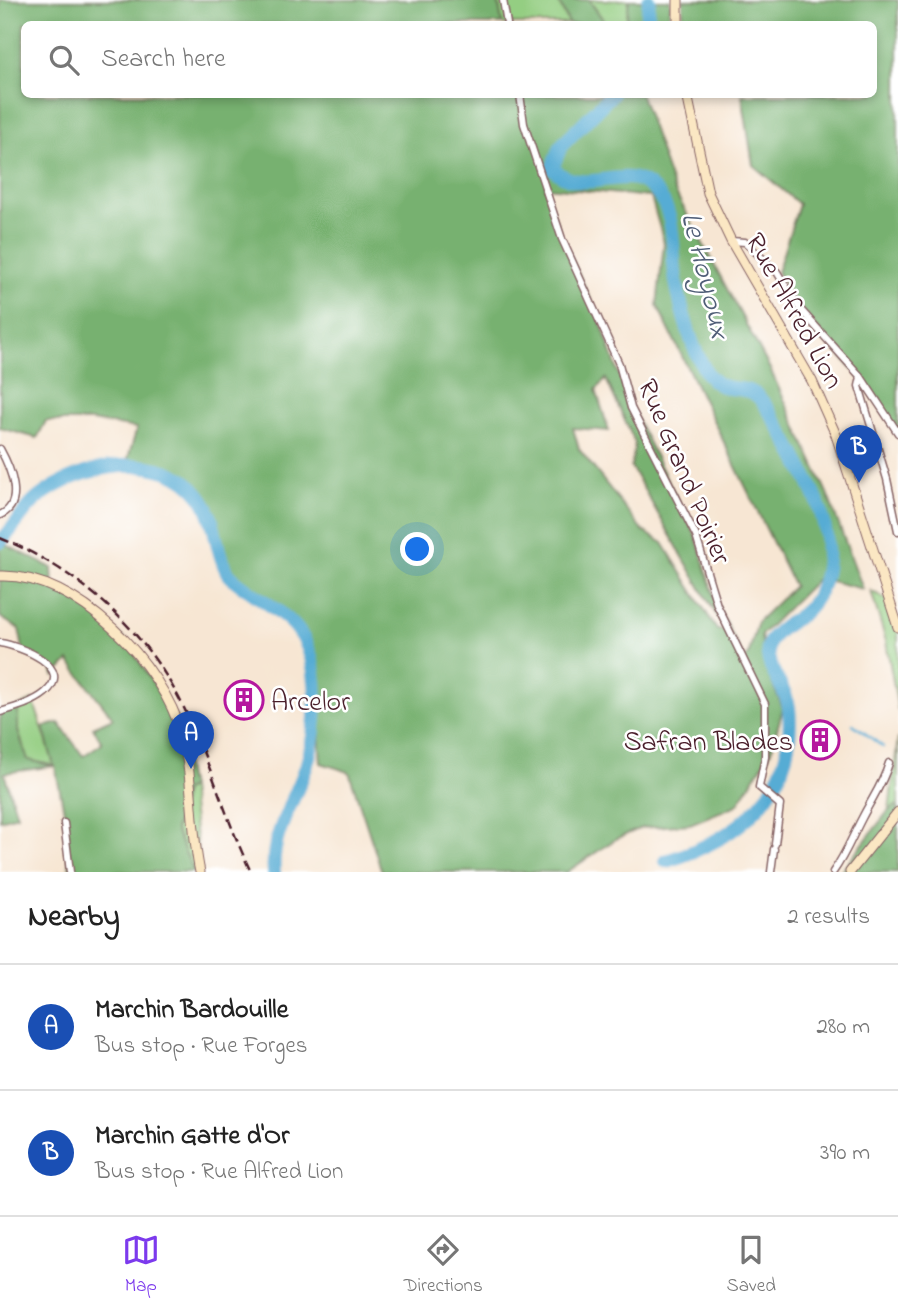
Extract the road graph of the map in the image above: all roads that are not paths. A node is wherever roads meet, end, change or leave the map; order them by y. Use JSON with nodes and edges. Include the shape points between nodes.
{"nodes":[{"id":1,"x":503,"y":0,"type":"edge"},
{"id":2,"x":678,"y":0,"type":"edge"},
{"id":3,"x":506,"y":21,"type":"edge"},
{"id":4,"x":678,"y":21,"type":"edge"},
{"id":5,"x":521,"y":98,"type":"edge"},
{"id":6,"x":688,"y":98,"type":"edge"},
{"id":7,"x":731,"y":241,"type":"junction"},
{"id":8,"x":861,"y":377,"type":"junction"},
{"id":9,"x":898,"y":433,"type":"edge"},
{"id":10,"x":0,"y":449,"type":"edge"},
{"id":11,"x":0,"y":515,"type":"edge"},
{"id":12,"x":898,"y":531,"type":"edge"},
{"id":13,"x":0,"y":576,"type":"edge"},
{"id":14,"x":898,"y":627,"type":"edge"},
{"id":15,"x":0,"y":643,"type":"edge"},
{"id":16,"x":0,"y":712,"type":"edge"},
{"id":17,"x":889,"y":763,"type":"dead end"},
{"id":18,"x":898,"y":812,"type":"edge"},
{"id":19,"x":64,"y":824,"type":"dead end"},
{"id":20,"x":70,"y":872,"type":"edge"},
{"id":21,"x":200,"y":872,"type":"edge"},
{"id":22,"x":771,"y":872,"type":"edge"},
{"id":23,"x":833,"y":872,"type":"edge"},
{"id":24,"x":850,"y":872,"type":"edge"}],
"edges":[{"from":1,"to":3,"type":"street"},
{"from":2,"to":4,"type":"main road"},
{"from":5,"to":22,"type":"street","name":"Rue Grand Poirier","via":[[524,124],[562,239],[619,364],[631,408],[696,536],[717,605],[765,704],[768,723],[759,787],[780,805]]},
{"from":6,"to":7,"type":"main road","name":"Rue Alfred Lion","via":[[708,193]]},
{"from":7,"to":8,"type":"street","via":[[745,242],[776,272],[799,308]]},
{"from":7,"to":14,"type":"main road","name":"Rue Alfred Lion","via":[[812,381],[836,435]]},
{"from":8,"to":9,"type":"street"},
{"from":8,"to":12,"type":"street","via":[[859,386]]},
{"from":10,"to":11,"type":"street","via":[[15,488],[13,504]]},
{"from":13,"to":21,"type":"main road","via":[[53,588],[85,604],[126,640],[154,679],[182,733]]},
{"from":15,"to":16,"type":"street","via":[[41,657],[54,676],[43,696]]},
{"from":17,"to":23,"type":"street","via":[[882,787]]},
{"from":18,"to":24,"type":"main road"},
{"from":19,"to":20,"type":"street"}]}
